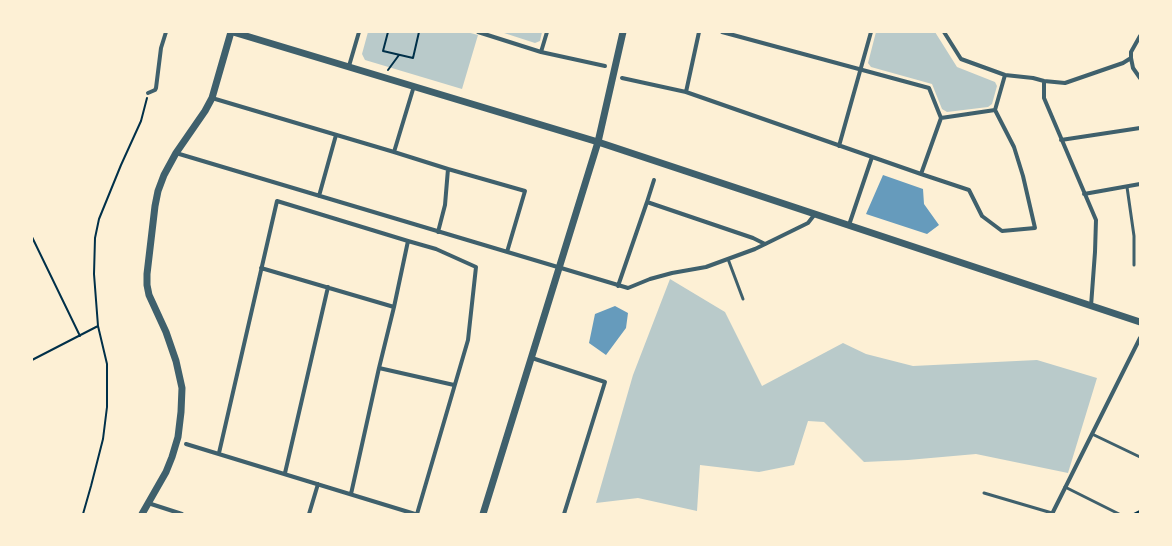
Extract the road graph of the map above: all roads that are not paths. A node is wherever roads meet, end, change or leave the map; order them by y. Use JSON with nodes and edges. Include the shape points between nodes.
{"nodes":[{"id":1,"x":166,"y":32,"type":"edge"},
{"id":2,"x":232,"y":32,"type":"edge"},
{"id":3,"x":359,"y":32,"type":"edge"},
{"id":4,"x":478,"y":32,"type":"edge"},
{"id":5,"x":547,"y":32,"type":"edge"},
{"id":6,"x":623,"y":32,"type":"edge"},
{"id":7,"x":699,"y":32,"type":"edge"},
{"id":8,"x":722,"y":32,"type":"edge"},
{"id":9,"x":871,"y":32,"type":"edge"},
{"id":10,"x":944,"y":32,"type":"edge"},
{"id":11,"x":1140,"y":36,"type":"edge"},
{"id":12,"x":542,"y":52,"type":"junction"},
{"id":13,"x":1131,"y":58,"type":"junction"},
{"id":14,"x":349,"y":66,"type":"junction"},
{"id":15,"x":605,"y":66,"type":"dead end"},
{"id":16,"x":861,"y":69,"type":"junction"},
{"id":17,"x":1005,"y":75,"type":"junction"},
{"id":18,"x":622,"y":78,"type":"dead end"},
{"id":19,"x":1140,"y":78,"type":"edge"},
{"id":20,"x":1044,"y":81,"type":"junction"},
{"id":21,"x":414,"y":86,"type":"junction"},
{"id":22,"x":686,"y":92,"type":"junction"},
{"id":23,"x":148,"y":93,"type":"road end"},
{"id":24,"x":212,"y":98,"type":"junction"},
{"id":25,"x":995,"y":110,"type":"junction"},
{"id":26,"x":941,"y":118,"type":"junction"},
{"id":27,"x":1140,"y":128,"type":"edge"},
{"id":28,"x":336,"y":135,"type":"junction"},
{"id":29,"x":1061,"y":140,"type":"junction"},
{"id":30,"x":598,"y":142,"type":"junction"},
{"id":31,"x":839,"y":146,"type":"junction"},
{"id":32,"x":394,"y":152,"type":"junction"},
{"id":33,"x":176,"y":153,"type":"junction"},
{"id":34,"x":872,"y":157,"type":"junction"},
{"id":35,"x":448,"y":168,"type":"junction"},
{"id":36,"x":921,"y":174,"type":"junction"},
{"id":37,"x":654,"y":180,"type":"dead end"},
{"id":38,"x":1140,"y":184,"type":"edge"},
{"id":39,"x":1127,"y":187,"type":"junction"},
{"id":40,"x":1084,"y":194,"type":"junction"},
{"id":41,"x":319,"y":196,"type":"junction"},
{"id":42,"x":647,"y":202,"type":"junction"},
{"id":43,"x":815,"y":214,"type":"junction"},
{"id":44,"x":849,"y":225,"type":"junction"},
{"id":45,"x":438,"y":232,"type":"junction"},
{"id":46,"x":408,"y":240,"type":"junction"},
{"id":47,"x":1140,"y":243,"type":"edge"},
{"id":48,"x":765,"y":244,"type":"junction"},
{"id":49,"x":1135,"y":244,"type":"junction"},
{"id":50,"x":507,"y":252,"type":"junction"},
{"id":51,"x":728,"y":259,"type":"junction"},
{"id":52,"x":1134,"y":265,"type":"dead end"},
{"id":53,"x":261,"y":268,"type":"junction"},
{"id":54,"x":559,"y":268,"type":"junction"},
{"id":55,"x":618,"y":286,"type":"junction"},
{"id":56,"x":328,"y":287,"type":"junction"},
{"id":57,"x":743,"y":299,"type":"dead end"},
{"id":58,"x":1091,"y":306,"type":"junction"},
{"id":59,"x":394,"y":307,"type":"junction"},
{"id":60,"x":1140,"y":322,"type":"edge"},
{"id":61,"x":1140,"y":338,"type":"edge"},
{"id":62,"x":532,"y":358,"type":"junction"},
{"id":63,"x":379,"y":368,"type":"junction"},
{"id":64,"x":454,"y":385,"type":"junction"},
{"id":65,"x":1092,"y":434,"type":"junction"},
{"id":66,"x":186,"y":444,"type":"dead end"},
{"id":67,"x":219,"y":453,"type":"junction"},
{"id":68,"x":1140,"y":457,"type":"edge"},
{"id":69,"x":285,"y":473,"type":"junction"},
{"id":70,"x":318,"y":484,"type":"junction"},
{"id":71,"x":1064,"y":487,"type":"junction"},
{"id":72,"x":984,"y":493,"type":"dead end"},
{"id":73,"x":351,"y":494,"type":"junction"},
{"id":74,"x":148,"y":503,"type":"junction"},
{"id":75,"x":1052,"y":513,"type":"edge"},
{"id":76,"x":142,"y":514,"type":"edge"},
{"id":77,"x":182,"y":514,"type":"edge"},
{"id":78,"x":309,"y":514,"type":"edge"},
{"id":79,"x":416,"y":514,"type":"edge"},
{"id":80,"x":483,"y":514,"type":"edge"},
{"id":81,"x":564,"y":514,"type":"edge"},
{"id":82,"x":1119,"y":514,"type":"edge"}],
"edges":[{"from":1,"to":23,"type":"street","via":[[160,48],[156,88]]},
{"from":2,"to":14,"type":"street"},
{"from":2,"to":24,"type":"street"},
{"from":3,"to":14,"type":"street"},
{"from":4,"to":12,"type":"street"},
{"from":5,"to":12,"type":"street"},
{"from":6,"to":30,"type":"street"},
{"from":7,"to":22,"type":"street"},
{"from":8,"to":16,"type":"street"},
{"from":9,"to":16,"type":"street"},
{"from":10,"to":17,"type":"street","via":[[961,60]]},
{"from":11,"to":13,"type":"street","via":[[1131,52]]},
{"from":12,"to":15,"type":"street"},
{"from":13,"to":19,"type":"street","via":[[1133,68]]},
{"from":13,"to":20,"type":"street","via":[[1065,83]]},
{"from":14,"to":21,"type":"street"},
{"from":16,"to":26,"type":"street","via":[[929,88]]},
{"from":16,"to":31,"type":"street"},
{"from":17,"to":20,"type":"street"},
{"from":17,"to":25,"type":"street"},
{"from":18,"to":22,"type":"street"},
{"from":20,"to":29,"type":"street","via":[[1044,98]]},
{"from":21,"to":30,"type":"street"},
{"from":21,"to":32,"type":"street"},
{"from":22,"to":31,"type":"street"},
{"from":24,"to":28,"type":"street"},
{"from":24,"to":33,"type":"street"},
{"from":25,"to":26,"type":"street"},
{"from":25,"to":36,"type":"street","via":[[1014,147],[1035,228],[1002,231],[982,216],[969,190]]},
{"from":26,"to":36,"type":"street"},
{"from":27,"to":29,"type":"street"},
{"from":28,"to":32,"type":"street"},
{"from":28,"to":41,"type":"street"},
{"from":29,"to":40,"type":"street"},
{"from":30,"to":43,"type":"street"},
{"from":30,"to":54,"type":"street"},
{"from":31,"to":34,"type":"street"},
{"from":32,"to":35,"type":"street"},
{"from":33,"to":41,"type":"street"},
{"from":33,"to":74,"type":"street","via":[[158,191],[147,285],[176,361],[182,388],[181,412],[172,457]]},
{"from":34,"to":36,"type":"street"},
{"from":34,"to":44,"type":"street"},
{"from":35,"to":45,"type":"street","via":[[445,205]]},
{"from":35,"to":50,"type":"street","via":[[525,191]]},
{"from":37,"to":42,"type":"street"},
{"from":38,"to":39,"type":"street"},
{"from":39,"to":40,"type":"street"},
{"from":39,"to":49,"type":"lane"},
{"from":40,"to":58,"type":"street","via":[[1096,220]]},
{"from":41,"to":45,"type":"street"},
{"from":42,"to":48,"type":"street"},
{"from":42,"to":55,"type":"street"},
{"from":43,"to":44,"type":"street"},
{"from":43,"to":48,"type":"street","via":[[808,223]]},
{"from":44,"to":58,"type":"street"},
{"from":45,"to":50,"type":"street"},
{"from":46,"to":53,"type":"street","via":[[277,201]]},
{"from":46,"to":59,"type":"street"},
{"from":46,"to":64,"type":"street","via":[[476,267],[468,340]]},
{"from":47,"to":49,"type":"lane"},
{"from":48,"to":51,"type":"street"},
{"from":49,"to":52,"type":"lane"},
{"from":50,"to":54,"type":"street"},
{"from":51,"to":55,"type":"street","via":[[706,267],[650,279],[628,288]]},
{"from":51,"to":57,"type":"lane"},
{"from":53,"to":56,"type":"street"},
{"from":53,"to":67,"type":"street"},
{"from":54,"to":55,"type":"street"},
{"from":54,"to":62,"type":"street"},
{"from":56,"to":59,"type":"street"},
{"from":56,"to":69,"type":"street"},
{"from":58,"to":60,"type":"street"},
{"from":59,"to":63,"type":"street"},
{"from":61,"to":65,"type":"street"},
{"from":62,"to":80,"type":"street"},
{"from":62,"to":81,"type":"street","via":[[605,382]]},
{"from":63,"to":64,"type":"street"},
{"from":63,"to":73,"type":"street"},
{"from":64,"to":79,"type":"street"},
{"from":65,"to":68,"type":"lane"},
{"from":65,"to":71,"type":"street"},
{"from":66,"to":67,"type":"street"},
{"from":67,"to":69,"type":"street"},
{"from":69,"to":70,"type":"street"},
{"from":70,"to":73,"type":"street"},
{"from":70,"to":78,"type":"street"},
{"from":71,"to":75,"type":"street"},
{"from":71,"to":82,"type":"lane"},
{"from":72,"to":75,"type":"lane"},
{"from":73,"to":79,"type":"street"},
{"from":74,"to":76,"type":"street"},
{"from":74,"to":77,"type":"street"}]}
